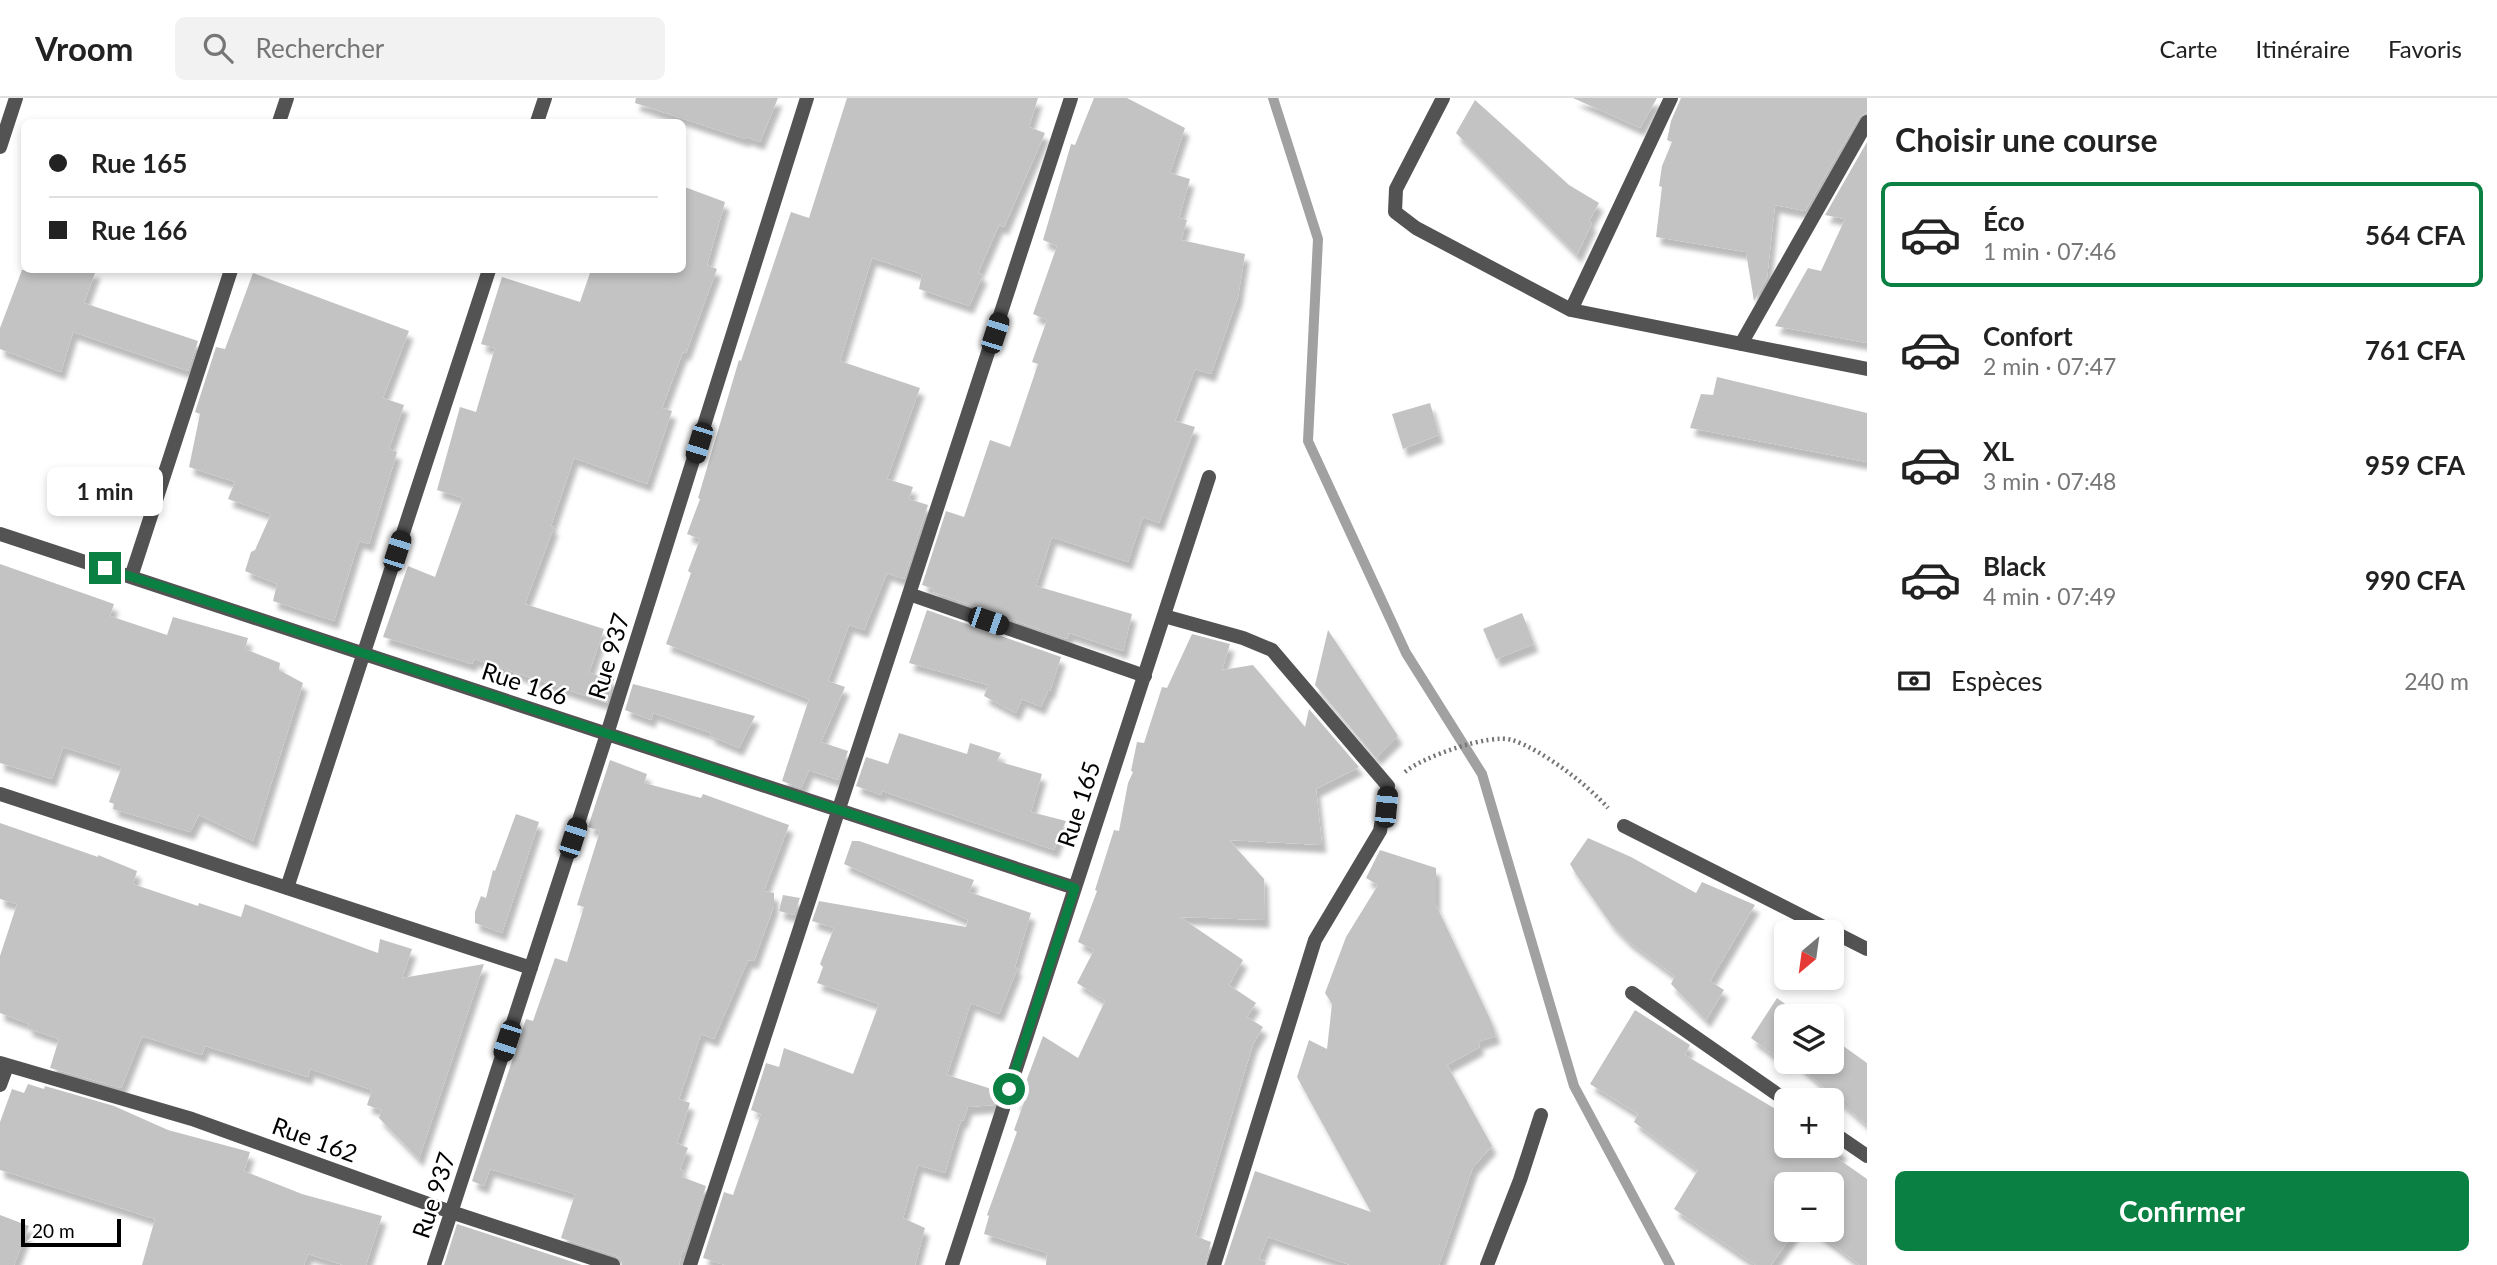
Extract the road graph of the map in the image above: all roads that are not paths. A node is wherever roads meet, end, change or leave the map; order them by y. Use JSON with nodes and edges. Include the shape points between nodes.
{"nodes":[{"id":1,"x":16,"y":98,"type":"edge"},
{"id":2,"x":287,"y":98,"type":"edge"},
{"id":3,"x":545,"y":98,"type":"edge"},
{"id":4,"x":807,"y":98,"type":"edge"},
{"id":5,"x":1071,"y":98,"type":"edge"},
{"id":6,"x":1443,"y":98,"type":"edge"},
{"id":7,"x":1671,"y":98,"type":"edge"},
{"id":8,"x":280,"y":119,"type":"edge"},
{"id":9,"x":538,"y":119,"type":"edge"},
{"id":10,"x":1867,"y":122,"type":"edge"},
{"id":11,"x":0,"y":147,"type":"edge"},
{"id":12,"x":230,"y":273,"type":"edge"},
{"id":13,"x":488,"y":273,"type":"edge"},
{"id":14,"x":1571,"y":310,"type":"junction"},
{"id":15,"x":1741,"y":344,"type":"junction"},
{"id":16,"x":1867,"y":369,"type":"edge"},
{"id":17,"x":1209,"y":477,"type":"dead end"},
{"id":18,"x":0,"y":534,"type":"edge"},
{"id":19,"x":131,"y":577,"type":"junction"},
{"id":20,"x":909,"y":594,"type":"junction"},
{"id":21,"x":1164,"y":616,"type":"junction"},
{"id":22,"x":363,"y":654,"type":"junction"},
{"id":23,"x":1145,"y":676,"type":"junction"},
{"id":24,"x":607,"y":734,"type":"junction"},
{"id":25,"x":0,"y":794,"type":"edge"},
{"id":26,"x":839,"y":810,"type":"junction"},
{"id":27,"x":1624,"y":826,"type":"road end"},
{"id":28,"x":287,"y":888,"type":"junction"},
{"id":29,"x":1075,"y":888,"type":"junction"},
{"id":30,"x":1867,"y":949,"type":"edge"},
{"id":31,"x":531,"y":968,"type":"junction"},
{"id":32,"x":1632,"y":993,"type":"dead end"},
{"id":33,"x":3,"y":1065,"type":"edge"},
{"id":34,"x":0,"y":1085,"type":"edge"},
{"id":35,"x":1774,"y":1092,"type":"edge"},
{"id":36,"x":1541,"y":1115,"type":"dead end"},
{"id":37,"x":1844,"y":1140,"type":"edge"},
{"id":38,"x":1867,"y":1156,"type":"edge"},
{"id":39,"x":451,"y":1212,"type":"junction"},
{"id":40,"x":434,"y":1265,"type":"edge"},
{"id":41,"x":613,"y":1265,"type":"edge"},
{"id":42,"x":690,"y":1265,"type":"edge"},
{"id":43,"x":952,"y":1265,"type":"edge"},
{"id":44,"x":1214,"y":1265,"type":"edge"},
{"id":45,"x":1487,"y":1265,"type":"edge"}],
"edges":[{"from":1,"to":11,"type":"street"},
{"from":2,"to":8,"type":"street"},
{"from":3,"to":9,"type":"street"},
{"from":4,"to":24,"type":"street","name":"Rue 937"},
{"from":5,"to":20,"type":"street"},
{"from":6,"to":14,"type":"street","via":[[1396,189],[1395,212],[1416,228]]},
{"from":7,"to":14,"type":"street"},
{"from":10,"to":15,"type":"street"},
{"from":12,"to":19,"type":"street"},
{"from":13,"to":22,"type":"street"},
{"from":14,"to":15,"type":"street"},
{"from":15,"to":16,"type":"street"},
{"from":17,"to":21,"type":"street","name":"Rue 165"},
{"from":18,"to":19,"type":"street","name":"Rue 166"},
{"from":19,"to":22,"type":"street","name":"Rue 166"},
{"from":20,"to":23,"type":"street"},
{"from":20,"to":26,"type":"street"},
{"from":21,"to":23,"type":"street","name":"Rue 165"},
{"from":21,"to":44,"type":"street","via":[[1272,650],[1388,786],[1380,831],[1315,940]]},
{"from":22,"to":24,"type":"street","name":"Rue 166"},
{"from":22,"to":28,"type":"street"},
{"from":23,"to":29,"type":"street","name":"Rue 165"},
{"from":24,"to":26,"type":"street","name":"Rue 166"},
{"from":24,"to":31,"type":"street","name":"Rue 937"},
{"from":25,"to":28,"type":"street"},
{"from":26,"to":29,"type":"street","name":"Rue 166"},
{"from":26,"to":42,"type":"street"},
{"from":27,"to":30,"type":"street"},
{"from":28,"to":31,"type":"street"},
{"from":29,"to":43,"type":"street","name":"Rue 165"},
{"from":31,"to":39,"type":"street","name":"Rue 937"},
{"from":32,"to":35,"type":"street"},
{"from":33,"to":34,"type":"street"},
{"from":33,"to":39,"type":"street","name":"Rue 162","via":[[192,1119]]},
{"from":36,"to":45,"type":"street"},
{"from":37,"to":38,"type":"street"},
{"from":39,"to":40,"type":"street","name":"Rue 937"},
{"from":39,"to":41,"type":"street","name":"Rue 162"}]}
